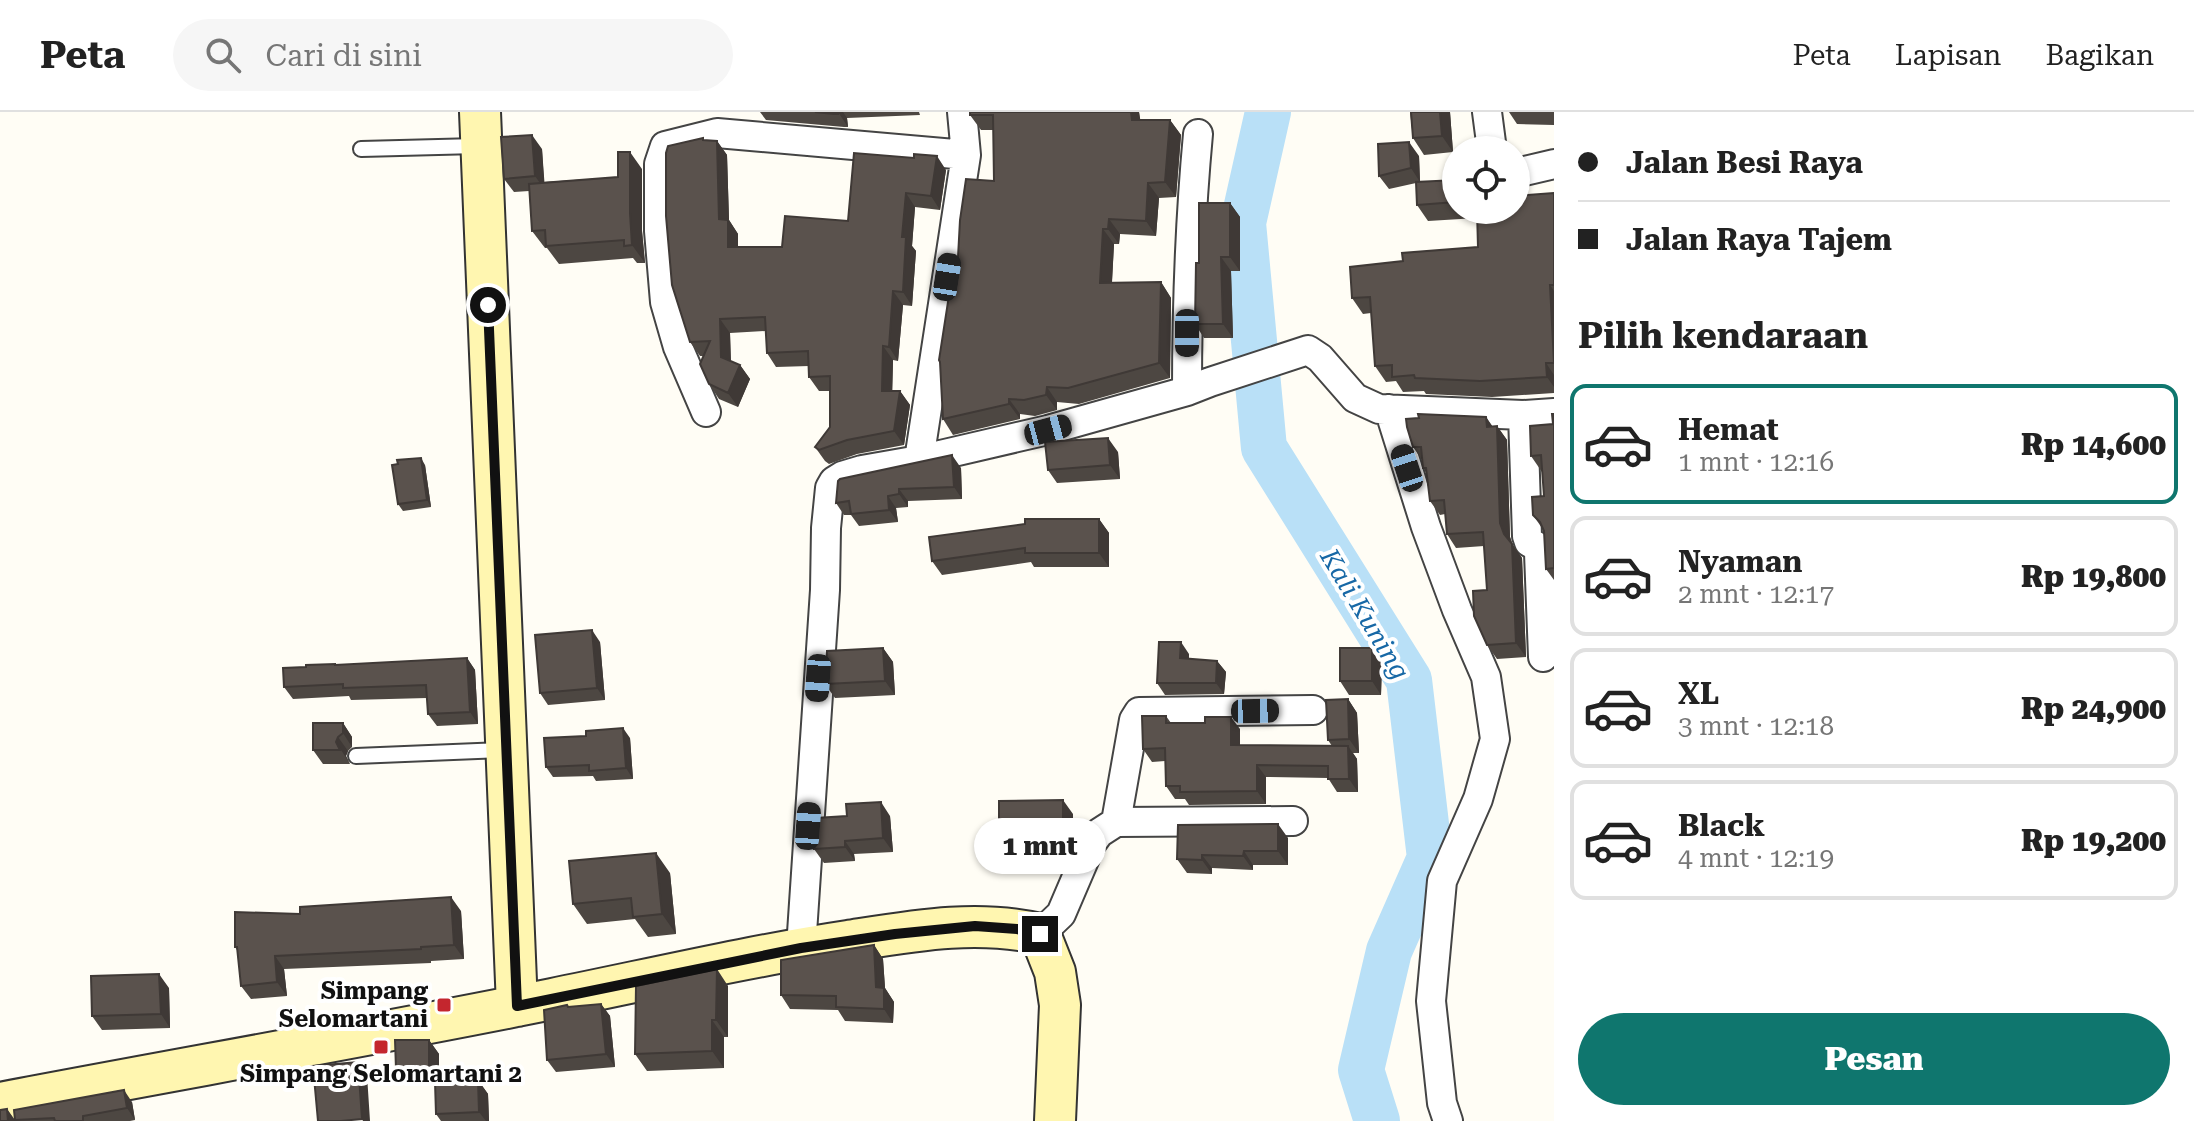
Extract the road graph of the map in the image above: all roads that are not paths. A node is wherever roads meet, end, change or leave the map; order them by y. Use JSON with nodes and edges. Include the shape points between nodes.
{"nodes":[{"id":1,"x":962,"y":112,"type":"edge"},
{"id":2,"x":1487,"y":112,"type":"edge"},
{"id":3,"x":480,"y":129,"type":"edge"},
{"id":4,"x":1198,"y":134,"type":"dead end"},
{"id":5,"x":1490,"y":136,"type":"edge"},
{"id":6,"x":361,"y":149,"type":"dead end"},
{"id":7,"x":966,"y":155,"type":"junction"},
{"id":8,"x":1554,"y":164,"type":"edge"},
{"id":9,"x":1530,"y":170,"type":"edge"},
{"id":10,"x":1198,"y":386,"type":"junction"},
{"id":11,"x":1389,"y":409,"type":"junction"},
{"id":12,"x":706,"y":412,"type":"dead end"},
{"id":13,"x":1554,"y":413,"type":"edge"},
{"id":14,"x":1523,"y":415,"type":"junction"},
{"id":15,"x":919,"y":460,"type":"junction"},
{"id":16,"x":1543,"y":657,"type":"dead end"},
{"id":17,"x":1313,"y":710,"type":"dead end"},
{"id":18,"x":507,"y":750,"type":"junction"},
{"id":19,"x":356,"y":756,"type":"dead end"},
{"id":20,"x":1293,"y":821,"type":"dead end"},
{"id":21,"x":1116,"y":822,"type":"junction"},
{"id":22,"x":1040,"y":934,"type":"junction"},
{"id":23,"x":801,"y":948,"type":"junction"},
{"id":24,"x":517,"y":1006,"type":"junction"},
{"id":25,"x":0,"y":1103,"type":"edge"},
{"id":26,"x":1055,"y":1121,"type":"edge"},
{"id":27,"x":1448,"y":1121,"type":"edge"}],
"edges":[{"from":1,"to":7,"type":"street"},
{"from":2,"to":5,"type":"street"},
{"from":3,"to":6,"type":"lane"},
{"from":3,"to":18,"type":"main road"},
{"from":4,"to":10,"type":"street","via":[[1187,304]]},
{"from":7,"to":12,"type":"street","via":[[717,133],[665,146],[659,164],[665,302]]},
{"from":7,"to":15,"type":"street"},
{"from":8,"to":9,"type":"street"},
{"from":10,"to":11,"type":"street","via":[[1308,350],[1355,398]]},
{"from":10,"to":15,"type":"street","via":[[1048,430]]},
{"from":11,"to":14,"type":"street"},
{"from":11,"to":27,"type":"street","via":[[1426,527],[1486,677],[1495,739],[1478,799],[1442,881],[1431,1001]]},
{"from":13,"to":14,"type":"street"},
{"from":14,"to":16,"type":"street","via":[[1527,536],[1539,553]]},
{"from":15,"to":23,"type":"street","via":[[842,476],[830,488]]},
{"from":17,"to":21,"type":"street","via":[[1139,712]]},
{"from":18,"to":19,"type":"lane"},
{"from":18,"to":24,"type":"main road"},
{"from":20,"to":21,"type":"street"},
{"from":21,"to":22,"type":"street","via":[[1091,844],[1061,914]]},
{"from":22,"to":23,"type":"main road","via":[[975,926]]},
{"from":22,"to":26,"type":"main road","via":[[1055,972],[1060,1005]]},
{"from":23,"to":24,"type":"main road"},
{"from":24,"to":25,"type":"main road"}]}
